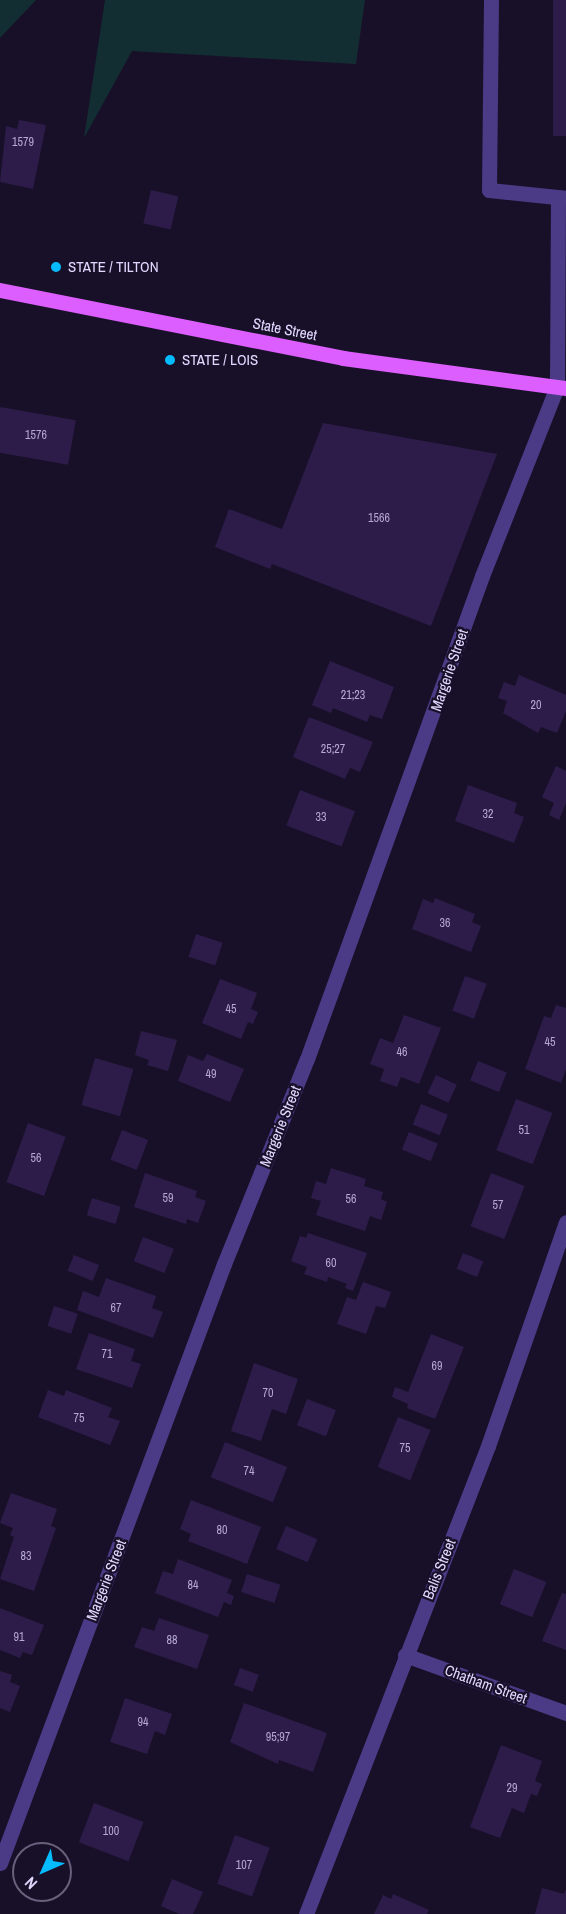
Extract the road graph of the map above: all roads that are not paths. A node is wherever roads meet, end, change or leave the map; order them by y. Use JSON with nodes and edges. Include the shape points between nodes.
{"nodes":[{"id":1,"x":491,"y":0,"type":"edge"},
{"id":2,"x":562,"y":198,"type":"edge"},
{"id":3,"x":562,"y":287,"type":"edge"},
{"id":4,"x":0,"y":290,"type":"edge"},
{"id":5,"x":561,"y":388,"type":"edge"},
{"id":6,"x":566,"y":1222,"type":"edge"},
{"id":7,"x":405,"y":1655,"type":"junction"},
{"id":8,"x":566,"y":1713,"type":"edge"},
{"id":9,"x":0,"y":1863,"type":"edge"},
{"id":10,"x":306,"y":1914,"type":"edge"}],
"edges":[{"from":1,"to":2,"type":"street","via":[[489,190]]},
{"from":2,"to":3,"type":"street"},
{"from":3,"to":5,"type":"street"},
{"from":4,"to":5,"type":"main road","name":"State Street","via":[[311,353]]},
{"from":5,"to":9,"type":"street","name":"Margerie Street","via":[[482,576],[307,1059],[224,1264]]},
{"from":6,"to":7,"type":"street","name":"Balis Street","via":[[488,1446]]},
{"from":7,"to":8,"type":"street","name":"Chatham Street"},
{"from":7,"to":10,"type":"street","name":"Balis Street"}]}
